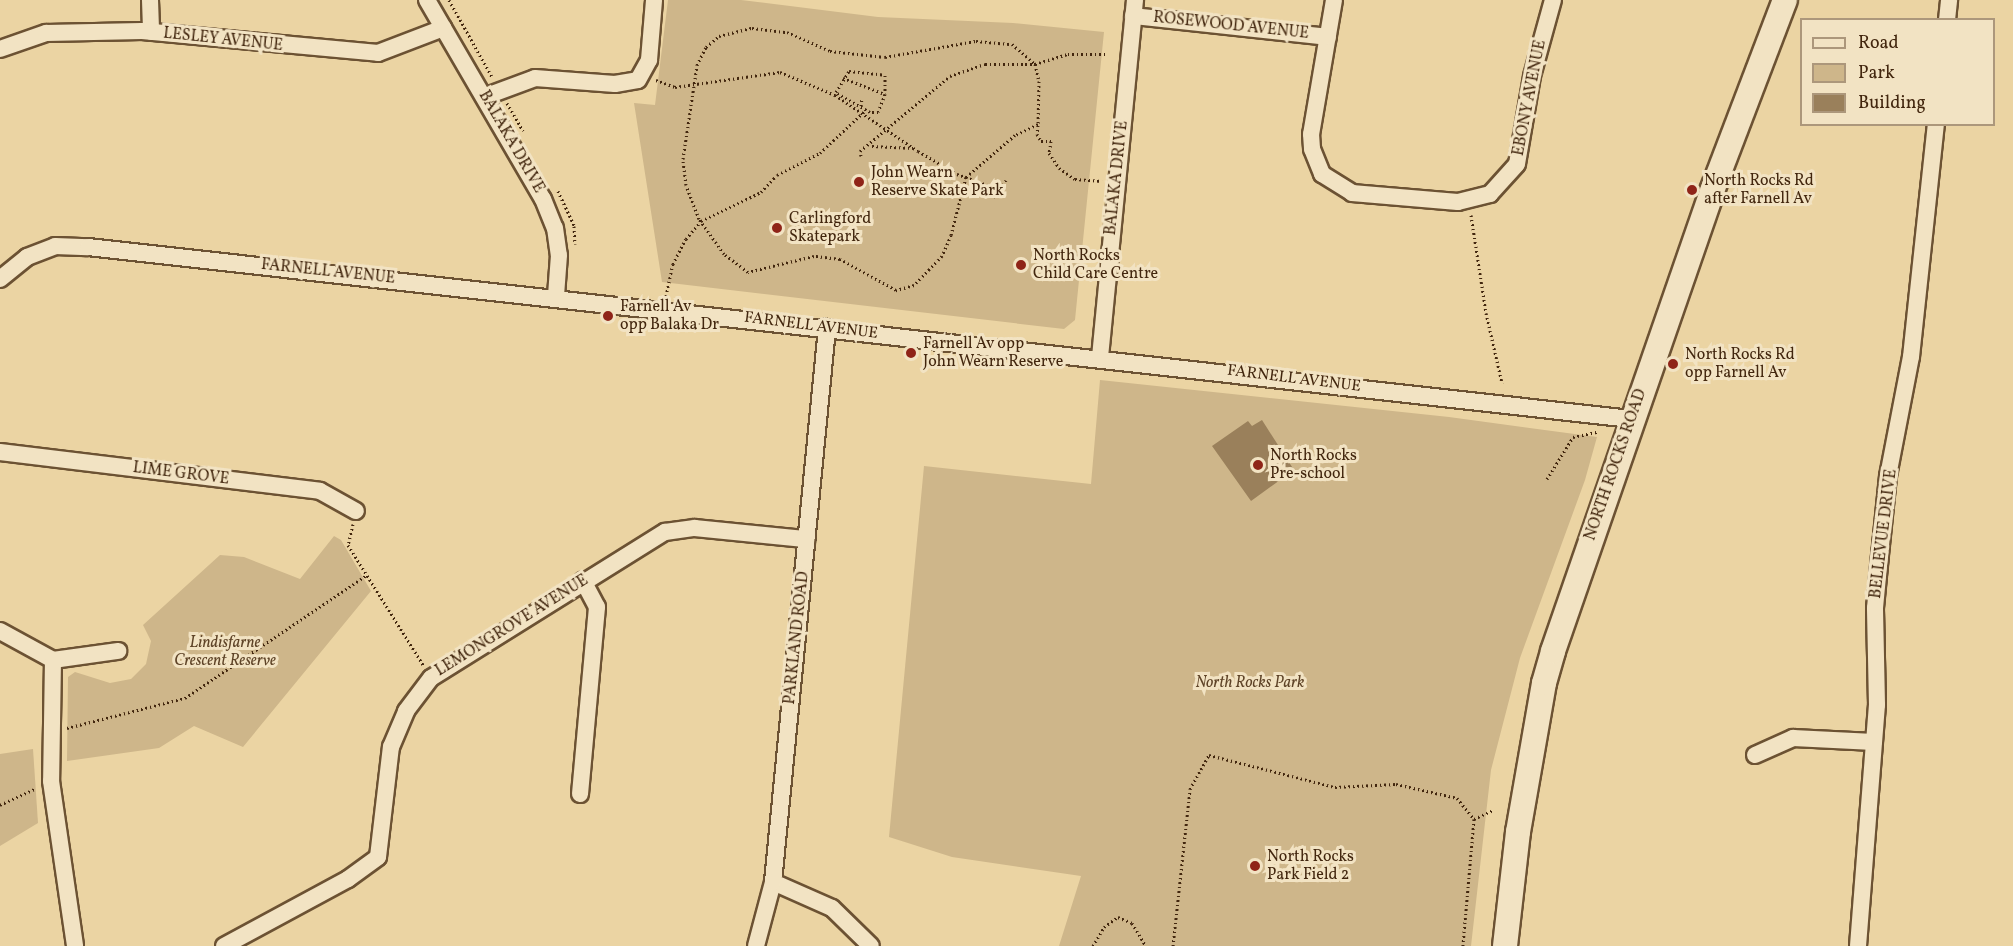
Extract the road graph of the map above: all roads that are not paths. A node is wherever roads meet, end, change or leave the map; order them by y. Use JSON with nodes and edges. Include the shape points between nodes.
{"nodes":[{"id":1,"x":150,"y":0,"type":"edge"},
{"id":2,"x":427,"y":0,"type":"edge"},
{"id":3,"x":654,"y":0,"type":"edge"},
{"id":4,"x":1335,"y":0,"type":"edge"},
{"id":5,"x":1553,"y":0,"type":"edge"},
{"id":6,"x":1785,"y":0,"type":"edge"},
{"id":7,"x":1949,"y":0,"type":"edge"},
{"id":8,"x":1134,"y":8,"type":"edge"},
{"id":9,"x":1947,"y":18,"type":"edge"},
{"id":10,"x":443,"y":28,"type":"junction"},
{"id":11,"x":151,"y":32,"type":"junction"},
{"id":12,"x":1328,"y":37,"type":"junction"},
{"id":13,"x":0,"y":49,"type":"edge"},
{"id":14,"x":484,"y":97,"type":"junction"},
{"id":15,"x":1936,"y":126,"type":"edge"},
{"id":16,"x":0,"y":279,"type":"edge"},
{"id":17,"x":556,"y":296,"type":"junction"},
{"id":18,"x":827,"y":328,"type":"junction"},
{"id":19,"x":1100,"y":357,"type":"junction"},
{"id":20,"x":1631,"y":419,"type":"junction"},
{"id":21,"x":0,"y":452,"type":"edge"},
{"id":22,"x":356,"y":511,"type":"road end"},
{"id":23,"x":806,"y":539,"type":"junction"},
{"id":24,"x":583,"y":581,"type":"junction"},
{"id":25,"x":0,"y":631,"type":"edge"},
{"id":26,"x":118,"y":651,"type":"dead end"},
{"id":27,"x":53,"y":660,"type":"junction"},
{"id":28,"x":1874,"y":742,"type":"junction"},
{"id":29,"x":1755,"y":755,"type":"dead end"},
{"id":30,"x":580,"y":794,"type":"dead end"},
{"id":31,"x":773,"y":882,"type":"junction"},
{"id":32,"x":75,"y":946,"type":"edge"},
{"id":33,"x":224,"y":946,"type":"edge"},
{"id":34,"x":756,"y":946,"type":"edge"},
{"id":35,"x":871,"y":946,"type":"edge"},
{"id":36,"x":1505,"y":946,"type":"edge"},
{"id":37,"x":1858,"y":946,"type":"edge"}],
"edges":[{"from":1,"to":11,"type":"street"},
{"from":2,"to":10,"type":"street","name":"BALAKA DRIVE"},
{"from":3,"to":14,"type":"street","via":[[649,60],[644,74],[631,83],[535,78]]},
{"from":4,"to":12,"type":"street","name":"EBONY AVENUE"},
{"from":5,"to":12,"type":"street","name":"EBONY AVENUE","via":[[1532,76],[1517,164],[1502,186],[1468,202],[1352,193],[1322,174],[1312,149],[1311,134]]},
{"from":6,"to":20,"type":"main road","name":"NORTH ROCKS ROAD"},
{"from":7,"to":9,"type":"street"},
{"from":8,"to":12,"type":"street","name":"ROSEWOOD AVENUE"},
{"from":8,"to":19,"type":"street","name":"BALAKA DRIVE"},
{"from":10,"to":11,"type":"street","name":"LESLEY AVENUE","via":[[378,53]]},
{"from":10,"to":14,"type":"street","name":"BALAKA DRIVE"},
{"from":11,"to":13,"type":"street","name":"LESLEY AVENUE","via":[[46,33]]},
{"from":14,"to":17,"type":"street","name":"BALAKA DRIVE","via":[[543,199],[555,228]]},
{"from":15,"to":28,"type":"street","name":"BELLEVUE DRIVE","via":[[1909,368],[1888,476],[1880,555],[1875,608]]},
{"from":16,"to":17,"type":"street","name":"FARNELL AVENUE","via":[[27,257],[55,246],[88,247]]},
{"from":17,"to":18,"type":"street","name":"FARNELL AVENUE"},
{"from":18,"to":19,"type":"street","name":"FARNELL AVENUE"},
{"from":18,"to":23,"type":"street","name":"PARKLAND ROAD"},
{"from":19,"to":20,"type":"street","name":"FARNELL AVENUE"},
{"from":20,"to":36,"type":"main road","name":"NORTH ROCKS ROAD","via":[[1544,683],[1518,832]]},
{"from":21,"to":22,"type":"street","name":"LIME GROVE","via":[[320,490]]},
{"from":23,"to":24,"type":"street","name":"LEMONGROVE AVENUE","via":[[695,528],[666,532]]},
{"from":23,"to":31,"type":"street","name":"PARKLAND ROAD"},
{"from":24,"to":30,"type":"street","via":[[597,607]]},
{"from":24,"to":33,"type":"street","name":"LEMONGROVE AVENUE","via":[[431,678],[406,711],[390,747],[378,857],[348,879]]},
{"from":25,"to":27,"type":"street"},
{"from":26,"to":27,"type":"street"},
{"from":27,"to":32,"type":"street","via":[[51,781]]},
{"from":28,"to":29,"type":"street","via":[[1793,738]]},
{"from":28,"to":37,"type":"street","name":"BELLEVUE DRIVE"},
{"from":31,"to":34,"type":"street","name":"PARKLAND ROAD"},
{"from":31,"to":35,"type":"street","via":[[832,908]]}]}
